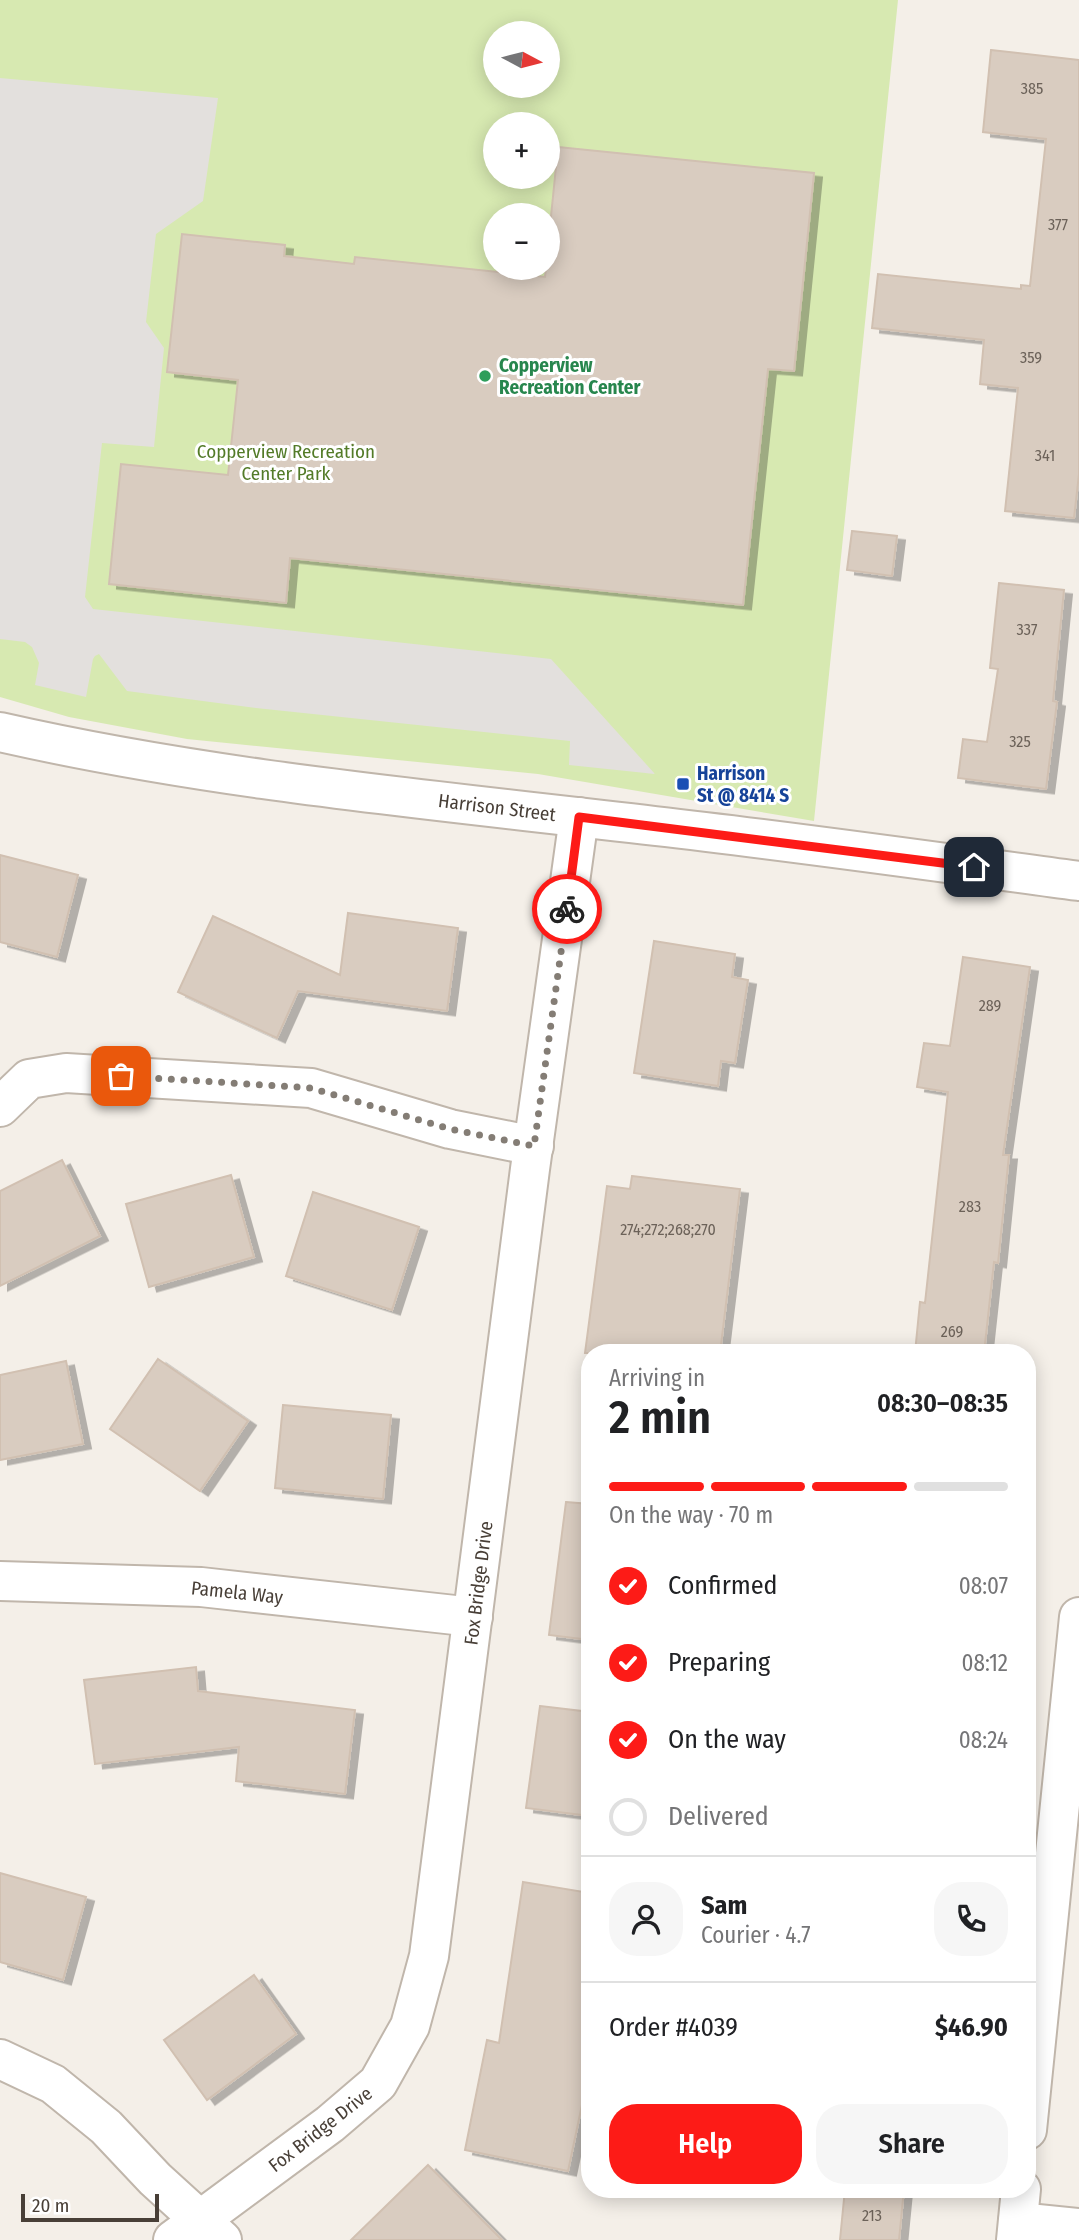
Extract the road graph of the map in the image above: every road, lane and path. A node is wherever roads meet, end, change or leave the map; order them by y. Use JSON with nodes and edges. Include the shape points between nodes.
{"nodes":[{"id":1,"x":0,"y":732,"type":"edge"},
{"id":2,"x":579,"y":817,"type":"junction"},
{"id":3,"x":1079,"y":881,"type":"edge"},
{"id":4,"x":0,"y":1107,"type":"edge"},
{"id":5,"x":534,"y":1146,"type":"junction"},
{"id":6,"x":0,"y":1581,"type":"edge"},
{"id":7,"x":473,"y":1617,"type":"junction"},
{"id":8,"x":1079,"y":1620,"type":"edge"},
{"id":9,"x":1036,"y":2042,"type":"edge"},
{"id":10,"x":0,"y":2059,"type":"edge"},
{"id":11,"x":1018,"y":2217,"type":"edge"},
{"id":12,"x":1079,"y":2228,"type":"edge"},
{"id":13,"x":199,"y":2233,"type":"edge"}],
"edges":[{"from":1,"to":2,"type":"street","name":"Harrison Street","via":[[198,769]]},
{"from":2,"to":3,"type":"street","name":"Harrison Street"},
{"from":2,"to":5,"type":"street","name":"Fox Bridge Drive"},
{"from":4,"to":5,"type":"street","via":[[29,1079],[66,1073],[311,1088],[450,1129]]},
{"from":5,"to":7,"type":"street","name":"Fox Bridge Drive"},
{"from":6,"to":7,"type":"street","name":"Pamela Way","via":[[201,1587]]},
{"from":7,"to":13,"type":"street","name":"Fox Bridge Drive","via":[[429,1956],[410,2026],[378,2082]]},
{"from":8,"to":9,"type":"street"},
{"from":10,"to":13,"type":"street","via":[[53,2084],[106,2127]]},
{"from":11,"to":12,"type":"street"}]}
